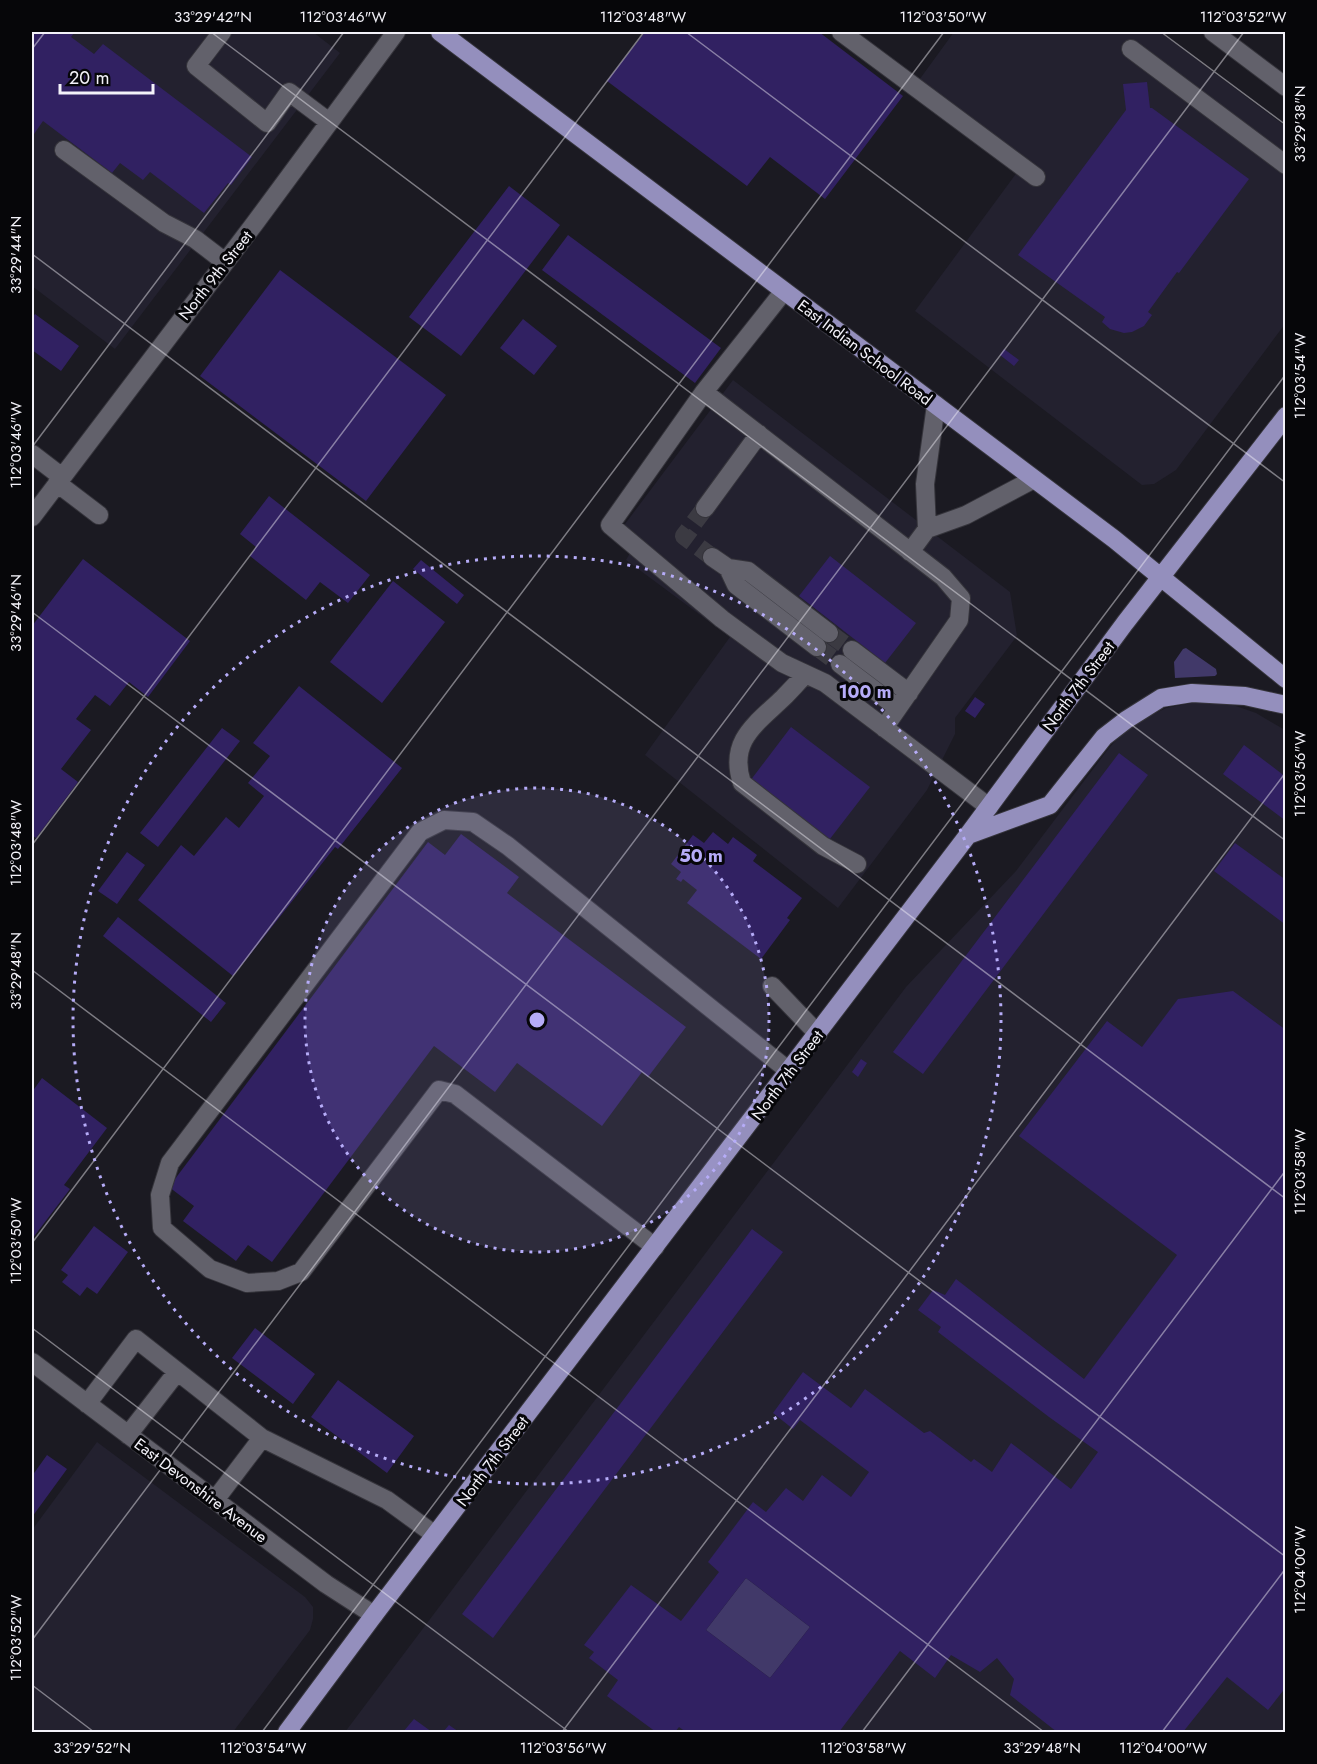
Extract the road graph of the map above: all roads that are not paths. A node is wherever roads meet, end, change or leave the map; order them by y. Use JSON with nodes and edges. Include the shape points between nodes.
{"nodes":[{"id":1,"x":222,"y":32,"type":"edge"},
{"id":2,"x":396,"y":32,"type":"edge"},
{"id":3,"x":440,"y":32,"type":"edge"},
{"id":4,"x":841,"y":32,"type":"edge"},
{"id":5,"x":1213,"y":32,"type":"edge"},
{"id":6,"x":1234,"y":38,"type":"edge"},
{"id":7,"x":1131,"y":49,"type":"dead end"},
{"id":8,"x":1286,"y":87,"type":"edge"},
{"id":9,"x":329,"y":122,"type":"junction"},
{"id":10,"x":63,"y":150,"type":"dead end"},
{"id":11,"x":1286,"y":165,"type":"edge"},
{"id":12,"x":1036,"y":177,"type":"dead end"},
{"id":13,"x":225,"y":262,"type":"junction"},
{"id":14,"x":784,"y":291,"type":"junction"},
{"id":15,"x":704,"y":392,"type":"junction"},
{"id":16,"x":936,"y":405,"type":"junction"},
{"id":17,"x":1286,"y":416,"type":"edge"},
{"id":18,"x":759,"y":434,"type":"junction"},
{"id":19,"x":32,"y":454,"type":"edge"},
{"id":20,"x":1034,"y":479,"type":"junction"},
{"id":21,"x":59,"y":480,"type":"junction"},
{"id":22,"x":705,"y":508,"type":"tunnel mouth"},
{"id":23,"x":99,"y":515,"type":"dead end"},
{"id":24,"x":32,"y":517,"type":"edge"},
{"id":25,"x":927,"y":529,"type":"junction"},
{"id":26,"x":910,"y":552,"type":"junction"},
{"id":27,"x":712,"y":557,"type":"tunnel mouth"},
{"id":28,"x":728,"y":568,"type":"junction"},
{"id":29,"x":1160,"y":577,"type":"junction"},
{"id":30,"x":829,"y":633,"type":"tunnel mouth"},
{"id":31,"x":817,"y":647,"type":"tunnel mouth"},
{"id":32,"x":852,"y":650,"type":"tunnel mouth"},
{"id":33,"x":840,"y":664,"type":"tunnel mouth"},
{"id":34,"x":806,"y":674,"type":"junction"},
{"id":35,"x":1286,"y":679,"type":"edge"},
{"id":36,"x":909,"y":693,"type":"junction"},
{"id":37,"x":1286,"y":705,"type":"edge"},
{"id":38,"x":898,"y":708,"type":"junction"},
{"id":39,"x":884,"y":728,"type":"junction"},
{"id":40,"x":989,"y":807,"type":"junction"},
{"id":41,"x":968,"y":835,"type":"junction"},
{"id":42,"x":857,"y":864,"type":"dead end"},
{"id":43,"x":772,"y":986,"type":"dead end"},
{"id":44,"x":818,"y":1034,"type":"junction"},
{"id":45,"x":789,"y":1071,"type":"junction"},
{"id":46,"x":655,"y":1247,"type":"junction"},
{"id":47,"x":32,"y":1362,"type":"edge"},
{"id":48,"x":177,"y":1372,"type":"junction"},
{"id":49,"x":87,"y":1404,"type":"junction"},
{"id":50,"x":128,"y":1435,"type":"junction"},
{"id":51,"x":262,"y":1438,"type":"junction"},
{"id":52,"x":215,"y":1500,"type":"junction"},
{"id":53,"x":435,"y":1535,"type":"junction"},
{"id":54,"x":374,"y":1615,"type":"junction"},
{"id":55,"x":287,"y":1732,"type":"edge"}],
"edges":[{"from":1,"to":9,"type":"street","via":[[196,66],[267,123],[290,92]]},
{"from":2,"to":9,"type":"street","name":"North 9th Street"},
{"from":3,"to":14,"type":"main road","name":"East Indian School Road"},
{"from":4,"to":12,"type":"street"},
{"from":5,"to":6,"type":"street"},
{"from":6,"to":8,"type":"street"},
{"from":7,"to":11,"type":"street"},
{"from":9,"to":13,"type":"street","name":"North 9th Street"},
{"from":10,"to":13,"type":"street"},
{"from":13,"to":21,"type":"street","name":"North 9th Street"},
{"from":14,"to":15,"type":"street"},
{"from":14,"to":16,"type":"main road","name":"East Indian School Road"},
{"from":15,"to":18,"type":"street"},
{"from":15,"to":34,"type":"street","via":[[610,525],[722,619],[782,663]]},
{"from":16,"to":20,"type":"main road","name":"East Indian School Road"},
{"from":16,"to":25,"type":"street","via":[[925,484]]},
{"from":17,"to":29,"type":"main road","name":"North 7th Street"},
{"from":18,"to":22,"type":"street"},
{"from":18,"to":26,"type":"street"},
{"from":19,"to":21,"type":"street"},
{"from":20,"to":25,"type":"street","via":[[966,515]]},
{"from":20,"to":29,"type":"main road","name":"East Indian School Road"},
{"from":21,"to":23,"type":"street"},
{"from":21,"to":24,"type":"street","name":"North 9th Street"},
{"from":25,"to":26,"type":"street"},
{"from":26,"to":36,"type":"street","via":[[944,577],[961,598],[959,620]]},
{"from":27,"to":28,"type":"street"},
{"from":28,"to":30,"type":"street","via":[[748,571]]},
{"from":28,"to":31,"type":"street","via":[[736,585]]},
{"from":29,"to":35,"type":"main road","name":"East Indian School Road"},
{"from":29,"to":40,"type":"main road","name":"North 7th Street"},
{"from":32,"to":36,"type":"street"},
{"from":33,"to":38,"type":"street"},
{"from":34,"to":39,"type":"street","via":[[825,683]]},
{"from":34,"to":42,"type":"street","via":[[757,721],[744,739],[738,753],[738,770],[742,783],[823,846]]},
{"from":36,"to":38,"type":"street"},
{"from":37,"to":41,"type":"main road","via":[[1245,696],[1192,693],[1161,698],[1104,737],[1050,805]]},
{"from":38,"to":39,"type":"street"},
{"from":39,"to":40,"type":"street"},
{"from":40,"to":41,"type":"main road","name":"North 7th Street"},
{"from":41,"to":44,"type":"main road","name":"North 7th Street"},
{"from":43,"to":44,"type":"street"},
{"from":44,"to":45,"type":"main road","name":"North 7th Street"},
{"from":45,"to":46,"type":"main road","name":"North 7th Street"},
{"from":45,"to":46,"type":"street","via":[[508,846],[473,822],[444,820],[420,832],[412,842],[170,1162],[160,1195],[162,1228],[210,1269],[248,1283],[278,1281],[301,1272],[439,1090],[455,1094]]},
{"from":46,"to":53,"type":"main road","name":"North 7th Street"},
{"from":47,"to":49,"type":"street","name":"East Devonshire Avenue"},
{"from":48,"to":49,"type":"street","via":[[135,1339]]},
{"from":48,"to":50,"type":"street"},
{"from":48,"to":51,"type":"street"},
{"from":49,"to":50,"type":"street","name":"East Devonshire Avenue"},
{"from":50,"to":52,"type":"street","name":"East Devonshire Avenue"},
{"from":51,"to":52,"type":"street"},
{"from":51,"to":53,"type":"street","via":[[387,1500]]},
{"from":52,"to":54,"type":"street","name":"East Devonshire Avenue","via":[[326,1584]]},
{"from":53,"to":54,"type":"main road","name":"North 7th Street"},
{"from":54,"to":55,"type":"main road","name":"North 7th Street"}]}
